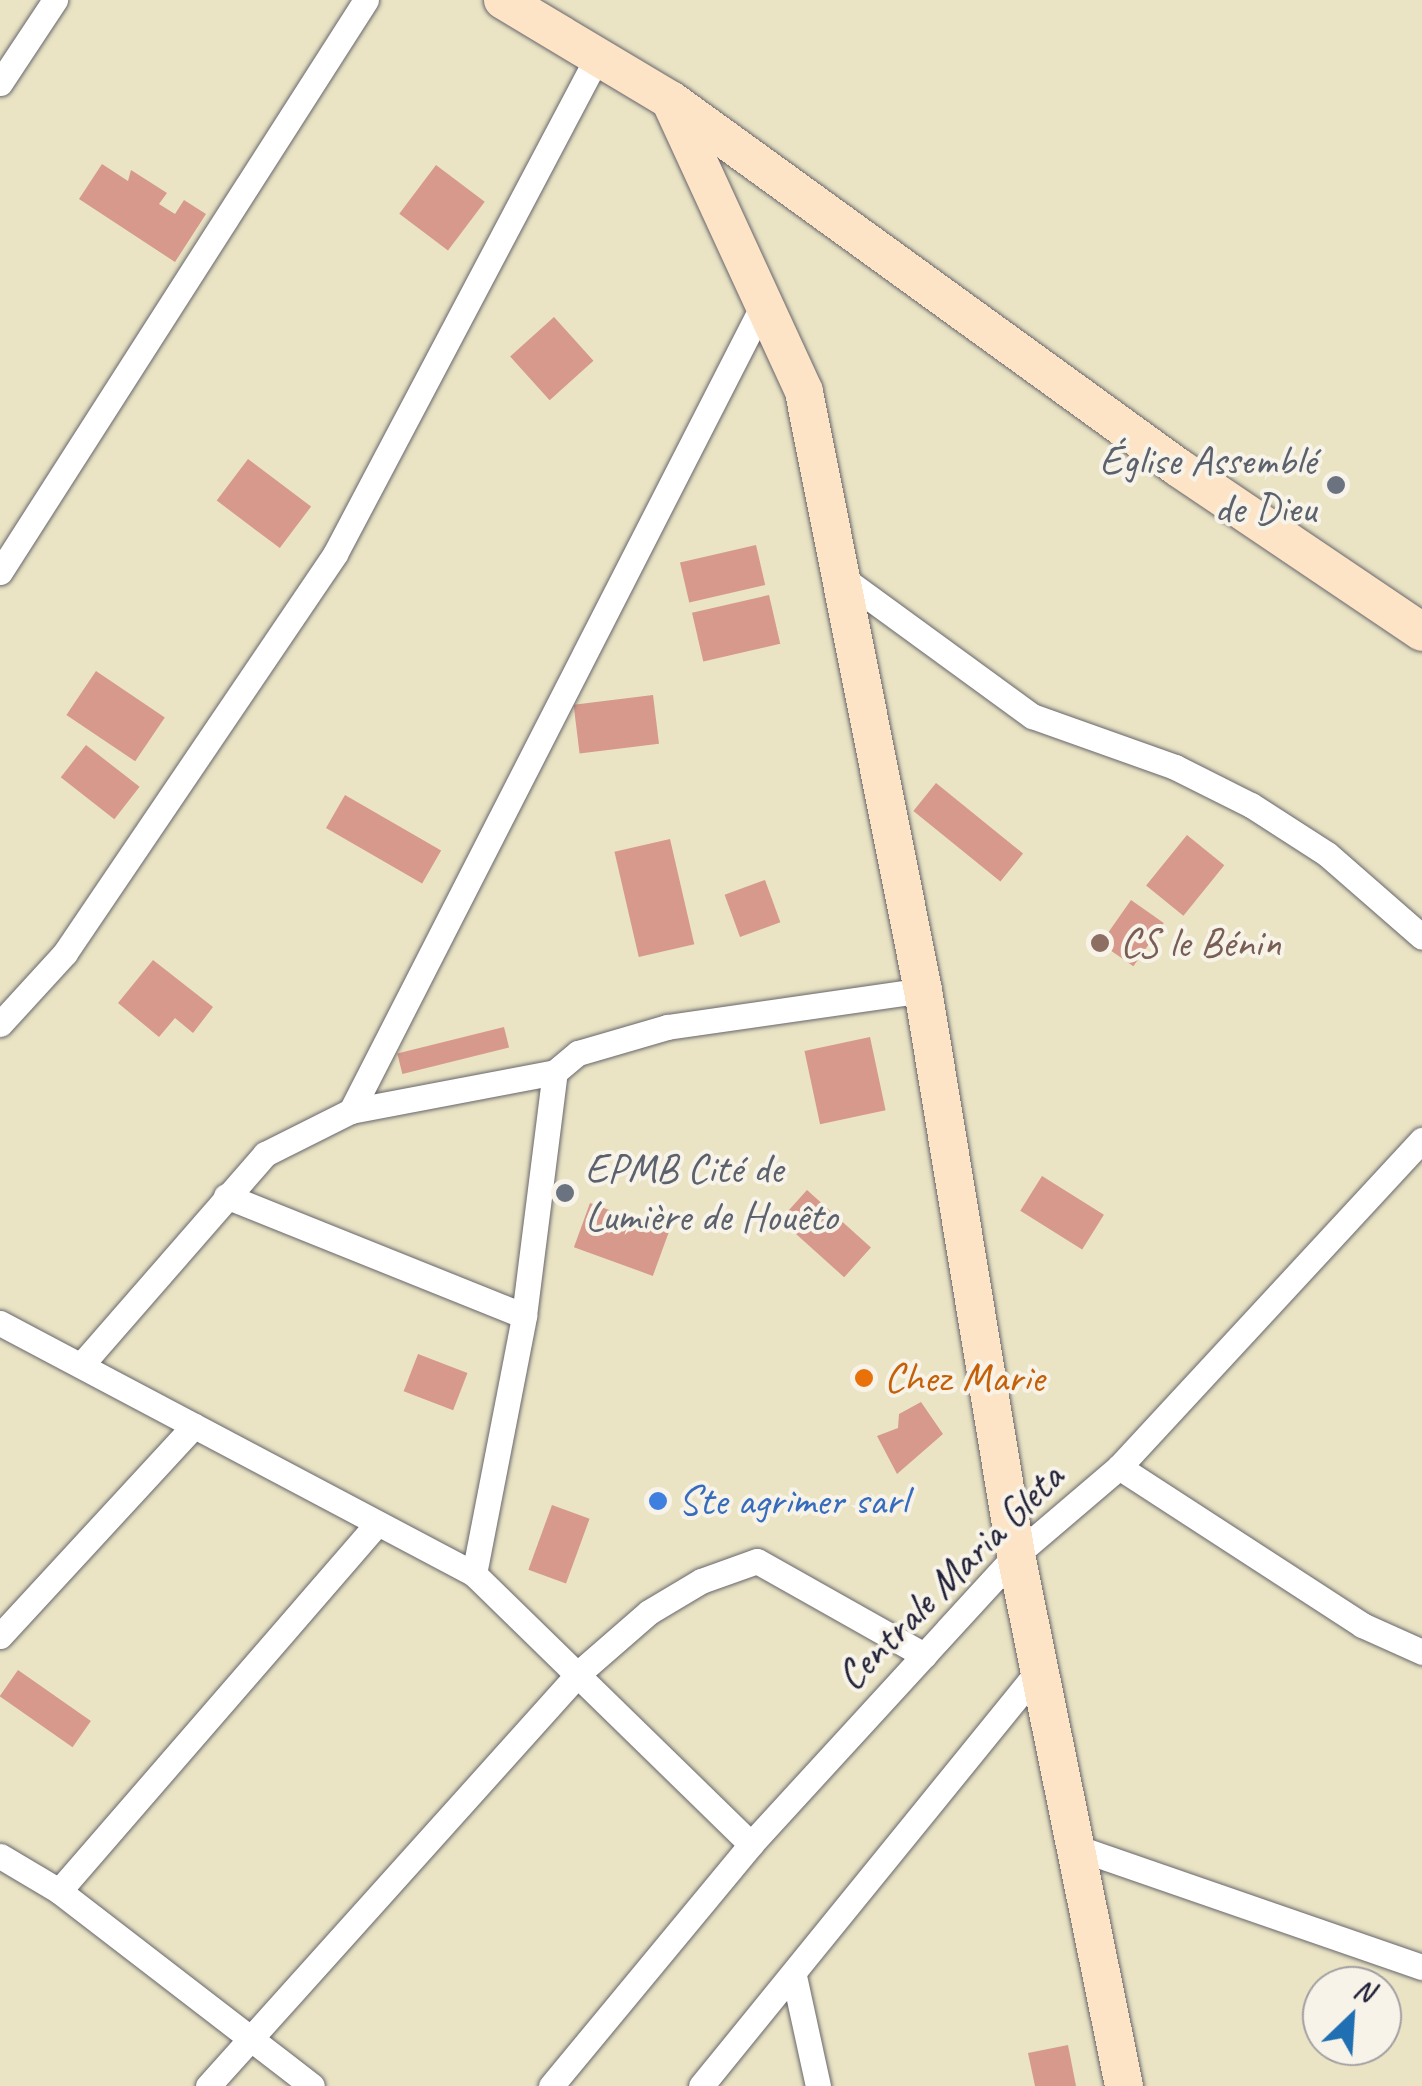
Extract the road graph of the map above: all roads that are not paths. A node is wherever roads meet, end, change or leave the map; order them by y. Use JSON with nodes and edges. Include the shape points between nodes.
{"nodes":[{"id":1,"x":55,"y":0,"type":"edge"},
{"id":2,"x":366,"y":0,"type":"edge"},
{"id":3,"x":503,"y":0,"type":"edge"},
{"id":4,"x":600,"y":52,"type":"junction"},
{"id":5,"x":0,"y":83,"type":"edge"},
{"id":6,"x":670,"y":100,"type":"junction"},
{"id":7,"x":764,"y":303,"type":"junction"},
{"id":8,"x":0,"y":572,"type":"edge"},
{"id":9,"x":844,"y":579,"type":"junction"},
{"id":10,"x":1422,"y":632,"type":"edge"},
{"id":11,"x":1422,"y":937,"type":"edge"},
{"id":12,"x":922,"y":990,"type":"junction"},
{"id":13,"x":0,"y":1024,"type":"edge"},
{"id":14,"x":555,"y":1072,"type":"junction"},
{"id":15,"x":351,"y":1110,"type":"junction"},
{"id":16,"x":1422,"y":1140,"type":"edge"},
{"id":17,"x":226,"y":1196,"type":"junction"},
{"id":18,"x":524,"y":1316,"type":"junction"},
{"id":19,"x":0,"y":1322,"type":"edge"},
{"id":20,"x":82,"y":1364,"type":"junction"},
{"id":21,"x":194,"y":1426,"type":"junction"},
{"id":22,"x":1119,"y":1467,"type":"junction"},
{"id":23,"x":374,"y":1526,"type":"junction"},
{"id":24,"x":1016,"y":1555,"type":"junction"},
{"id":25,"x":474,"y":1574,"type":"junction"},
{"id":26,"x":0,"y":1636,"type":"edge"},
{"id":27,"x":1422,"y":1652,"type":"edge"},
{"id":28,"x":924,"y":1656,"type":"junction"},
{"id":29,"x":1039,"y":1670,"type":"junction"},
{"id":30,"x":580,"y":1672,"type":"junction"},
{"id":31,"x":751,"y":1844,"type":"junction"},
{"id":32,"x":1075,"y":1848,"type":"junction"},
{"id":33,"x":0,"y":1856,"type":"edge"},
{"id":34,"x":60,"y":1890,"type":"junction"},
{"id":35,"x":1422,"y":1967,"type":"edge"},
{"id":36,"x":794,"y":1976,"type":"junction"},
{"id":37,"x":252,"y":2038,"type":"junction"},
{"id":38,"x":208,"y":2086,"type":"edge"},
{"id":39,"x":312,"y":2086,"type":"edge"},
{"id":40,"x":551,"y":2086,"type":"edge"},
{"id":41,"x":701,"y":2086,"type":"edge"},
{"id":42,"x":818,"y":2086,"type":"edge"},
{"id":43,"x":1124,"y":2086,"type":"edge"}],
"edges":[{"from":1,"to":5,"type":"street"},
{"from":2,"to":8,"type":"street"},
{"from":3,"to":4,"type":"street"},
{"from":4,"to":6,"type":"street"},
{"from":4,"to":13,"type":"street","via":[[335,554],[64,952]]},
{"from":6,"to":7,"type":"street"},
{"from":6,"to":10,"type":"street","via":[[1179,468]]},
{"from":7,"to":9,"type":"street","via":[[804,392]]},
{"from":7,"to":15,"type":"street"},
{"from":9,"to":11,"type":"street","via":[[1032,716],[1175,766],[1251,805],[1327,854]]},
{"from":9,"to":12,"type":"street"},
{"from":12,"to":14,"type":"street","via":[[667,1028],[578,1053]]},
{"from":12,"to":24,"type":"street"},
{"from":14,"to":15,"type":"street"},
{"from":14,"to":18,"type":"street"},
{"from":15,"to":17,"type":"street","via":[[264,1154]]},
{"from":16,"to":22,"type":"street","name":"Centrale Maria Gleta"},
{"from":17,"to":18,"type":"street"},
{"from":17,"to":20,"type":"street"},
{"from":18,"to":25,"type":"street"},
{"from":19,"to":20,"type":"street"},
{"from":20,"to":21,"type":"street"},
{"from":21,"to":23,"type":"street"},
{"from":21,"to":26,"type":"street"},
{"from":22,"to":24,"type":"street","name":"Centrale Maria Gleta"},
{"from":22,"to":27,"type":"street","via":[[1362,1624]]},
{"from":23,"to":25,"type":"street"},
{"from":23,"to":34,"type":"street"},
{"from":24,"to":28,"type":"street","name":"Centrale Maria Gleta"},
{"from":24,"to":29,"type":"street"},
{"from":25,"to":30,"type":"street"},
{"from":28,"to":30,"type":"street","via":[[772,1564],[757,1562],[701,1581],[649,1612]]},
{"from":28,"to":31,"type":"street","name":"Centrale Maria Gleta"},
{"from":29,"to":32,"type":"street"},
{"from":29,"to":36,"type":"street"},
{"from":30,"to":31,"type":"street"},
{"from":30,"to":37,"type":"street"},
{"from":31,"to":40,"type":"street","name":"Centrale Maria Gleta"},
{"from":32,"to":35,"type":"street"},
{"from":32,"to":43,"type":"street"},
{"from":33,"to":34,"type":"street"},
{"from":34,"to":37,"type":"street"},
{"from":36,"to":41,"type":"street"},
{"from":36,"to":42,"type":"street"},
{"from":37,"to":38,"type":"street"},
{"from":37,"to":39,"type":"street"}]}
